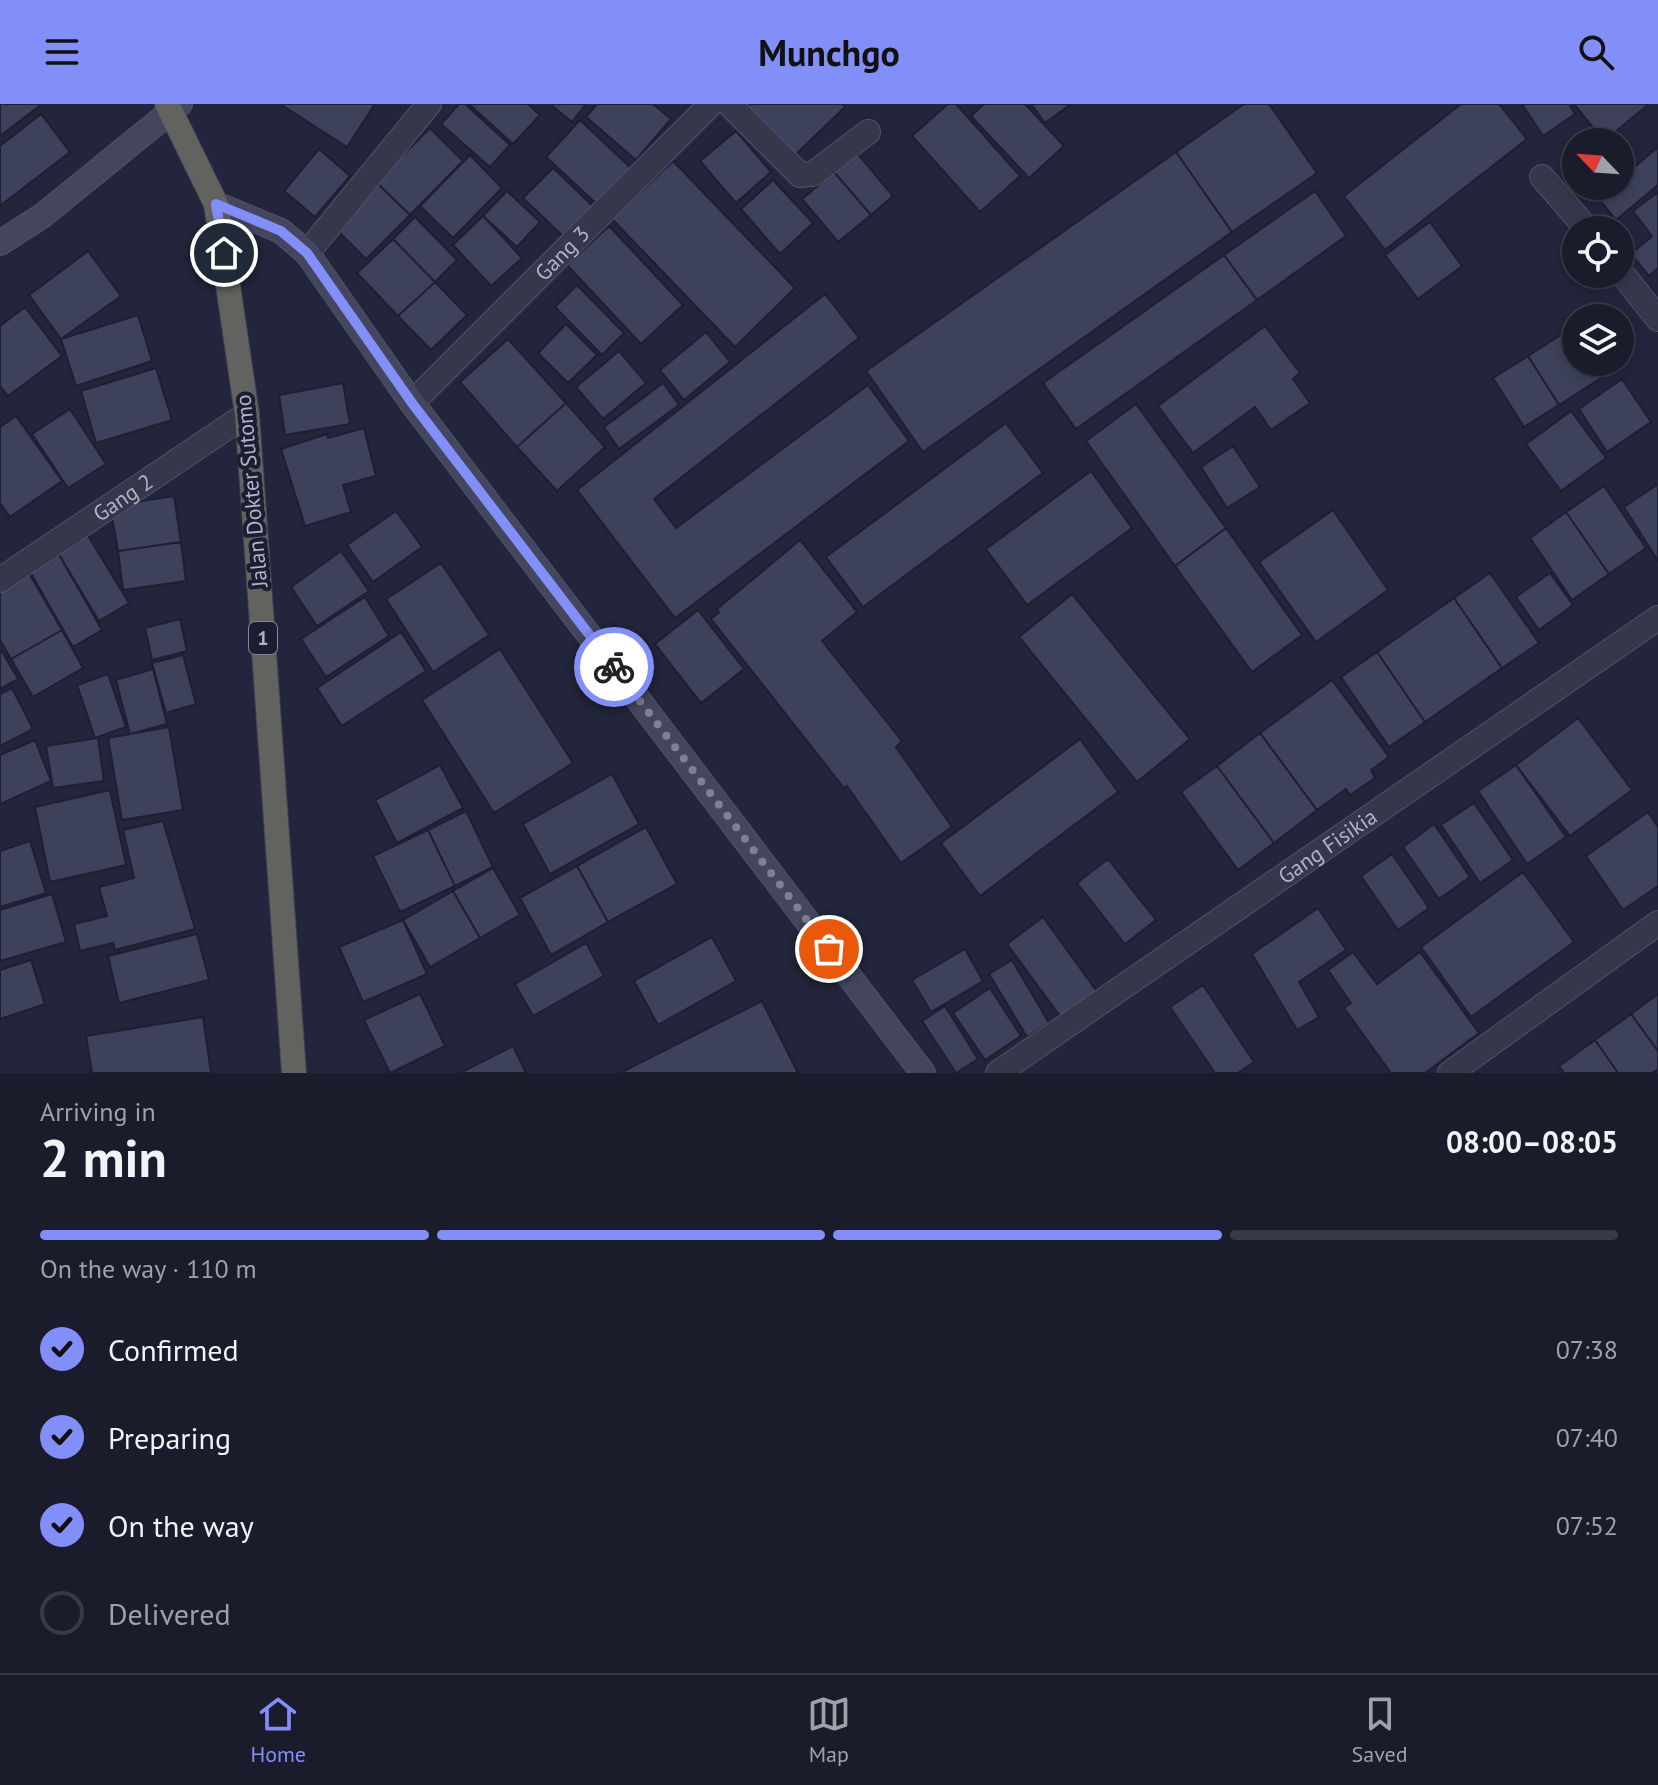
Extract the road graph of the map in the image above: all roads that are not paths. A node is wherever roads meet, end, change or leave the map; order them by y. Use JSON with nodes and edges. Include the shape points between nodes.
{"nodes":[{"id":1,"x":429,"y":104,"type":"edge"},
{"id":2,"x":711,"y":104,"type":"edge"},
{"id":3,"x":729,"y":104,"type":"edge"},
{"id":4,"x":173,"y":107,"type":"edge"},
{"id":5,"x":868,"y":132,"type":"dead end"},
{"id":6,"x":1542,"y":177,"type":"dead end"},
{"id":7,"x":216,"y":204,"type":"junction"},
{"id":8,"x":1576,"y":216,"type":"edge"},
{"id":9,"x":0,"y":243,"type":"edge"},
{"id":10,"x":307,"y":253,"type":"junction"},
{"id":11,"x":1633,"y":288,"type":"edge"},
{"id":12,"x":1658,"y":319,"type":"edge"},
{"id":13,"x":412,"y":403,"type":"junction"},
{"id":14,"x":247,"y":414,"type":"junction"},
{"id":15,"x":0,"y":580,"type":"edge"},
{"id":16,"x":1658,"y":618,"type":"edge"},
{"id":17,"x":1658,"y":923,"type":"edge"},
{"id":18,"x":294,"y":1073,"type":"edge"},
{"id":19,"x":923,"y":1073,"type":"edge"},
{"id":20,"x":998,"y":1073,"type":"edge"},
{"id":21,"x":1450,"y":1073,"type":"edge"}],
"edges":[{"from":1,"to":10,"type":"street"},
{"from":2,"to":13,"type":"street","name":"Gang 3"},
{"from":3,"to":5,"type":"street","via":[[800,175],[813,174]]},
{"from":4,"to":7,"type":"highway","name":"Jalan Dokter Sutomo","number":"1"},
{"from":4,"to":9,"type":"main road","via":[[42,216]]},
{"from":6,"to":8,"type":"street"},
{"from":7,"to":10,"type":"main road","via":[[281,231]]},
{"from":7,"to":14,"type":"highway","name":"Jalan Dokter Sutomo","number":"1"},
{"from":10,"to":13,"type":"main road"},
{"from":11,"to":12,"type":"street"},
{"from":13,"to":19,"type":"main road"},
{"from":14,"to":15,"type":"street","name":"Gang 2"},
{"from":14,"to":18,"type":"highway","name":"Jalan Dokter Sutomo","number":"1"},
{"from":16,"to":20,"type":"street","name":"Gang Fisikia"},
{"from":17,"to":21,"type":"street"}]}
